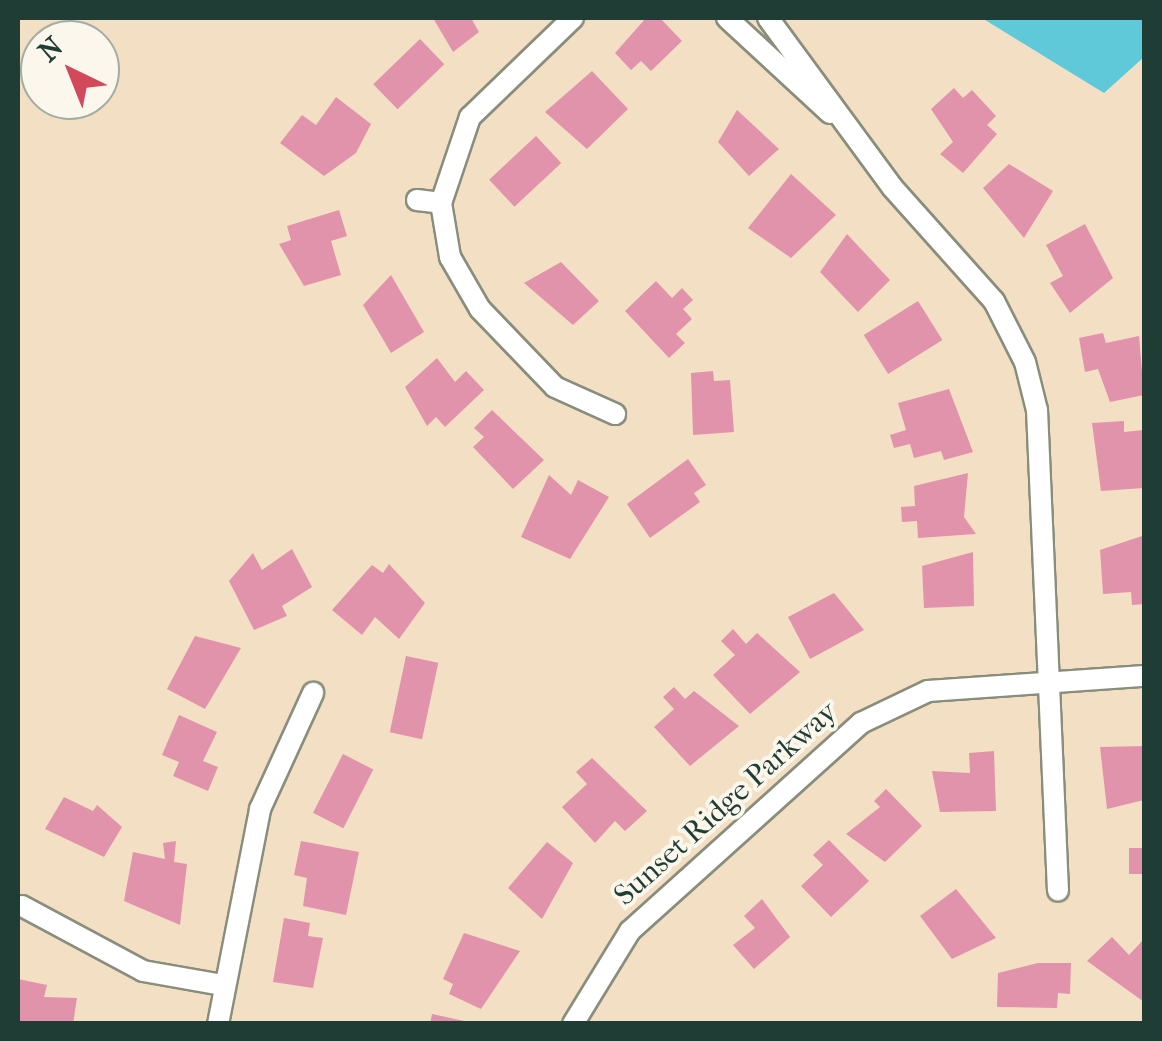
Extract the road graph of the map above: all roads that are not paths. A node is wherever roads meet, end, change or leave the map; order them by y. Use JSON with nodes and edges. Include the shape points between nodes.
{"nodes":[{"id":1,"x":573,"y":18,"type":"edge"},
{"id":2,"x":728,"y":18,"type":"edge"},
{"id":3,"x":768,"y":18,"type":"edge"},
{"id":4,"x":842,"y":124,"type":"junction"},
{"id":5,"x":416,"y":200,"type":"dead end"},
{"id":6,"x":441,"y":203,"type":"junction"},
{"id":7,"x":614,"y":414,"type":"dead end"},
{"id":8,"x":1144,"y":676,"type":"edge"},
{"id":9,"x":1049,"y":681,"type":"junction"},
{"id":10,"x":313,"y":693,"type":"dead end"},
{"id":11,"x":1058,"y":891,"type":"dead end"},
{"id":12,"x":22,"y":906,"type":"dead end"},
{"id":13,"x":222,"y":985,"type":"junction"},
{"id":14,"x":218,"y":1024,"type":"edge"},
{"id":15,"x":573,"y":1024,"type":"edge"}],
"edges":[{"from":1,"to":6,"type":"street","via":[[470,117]]},
{"from":2,"to":4,"type":"street"},
{"from":3,"to":4,"type":"street"},
{"from":4,"to":9,"type":"street","via":[[975,275],[1025,362],[1037,410]]},
{"from":5,"to":6,"type":"street"},
{"from":6,"to":7,"type":"street","via":[[450,256],[480,309],[556,387]]},
{"from":8,"to":9,"type":"street","name":"Sunset Ridge Parkway"},
{"from":9,"to":11,"type":"street"},
{"from":9,"to":15,"type":"street","name":"Sunset Ridge Parkway","via":[[928,691],[828,746],[630,930]]},
{"from":10,"to":13,"type":"street","via":[[260,809]]},
{"from":12,"to":13,"type":"street","via":[[143,971]]},
{"from":13,"to":14,"type":"street"}]}
